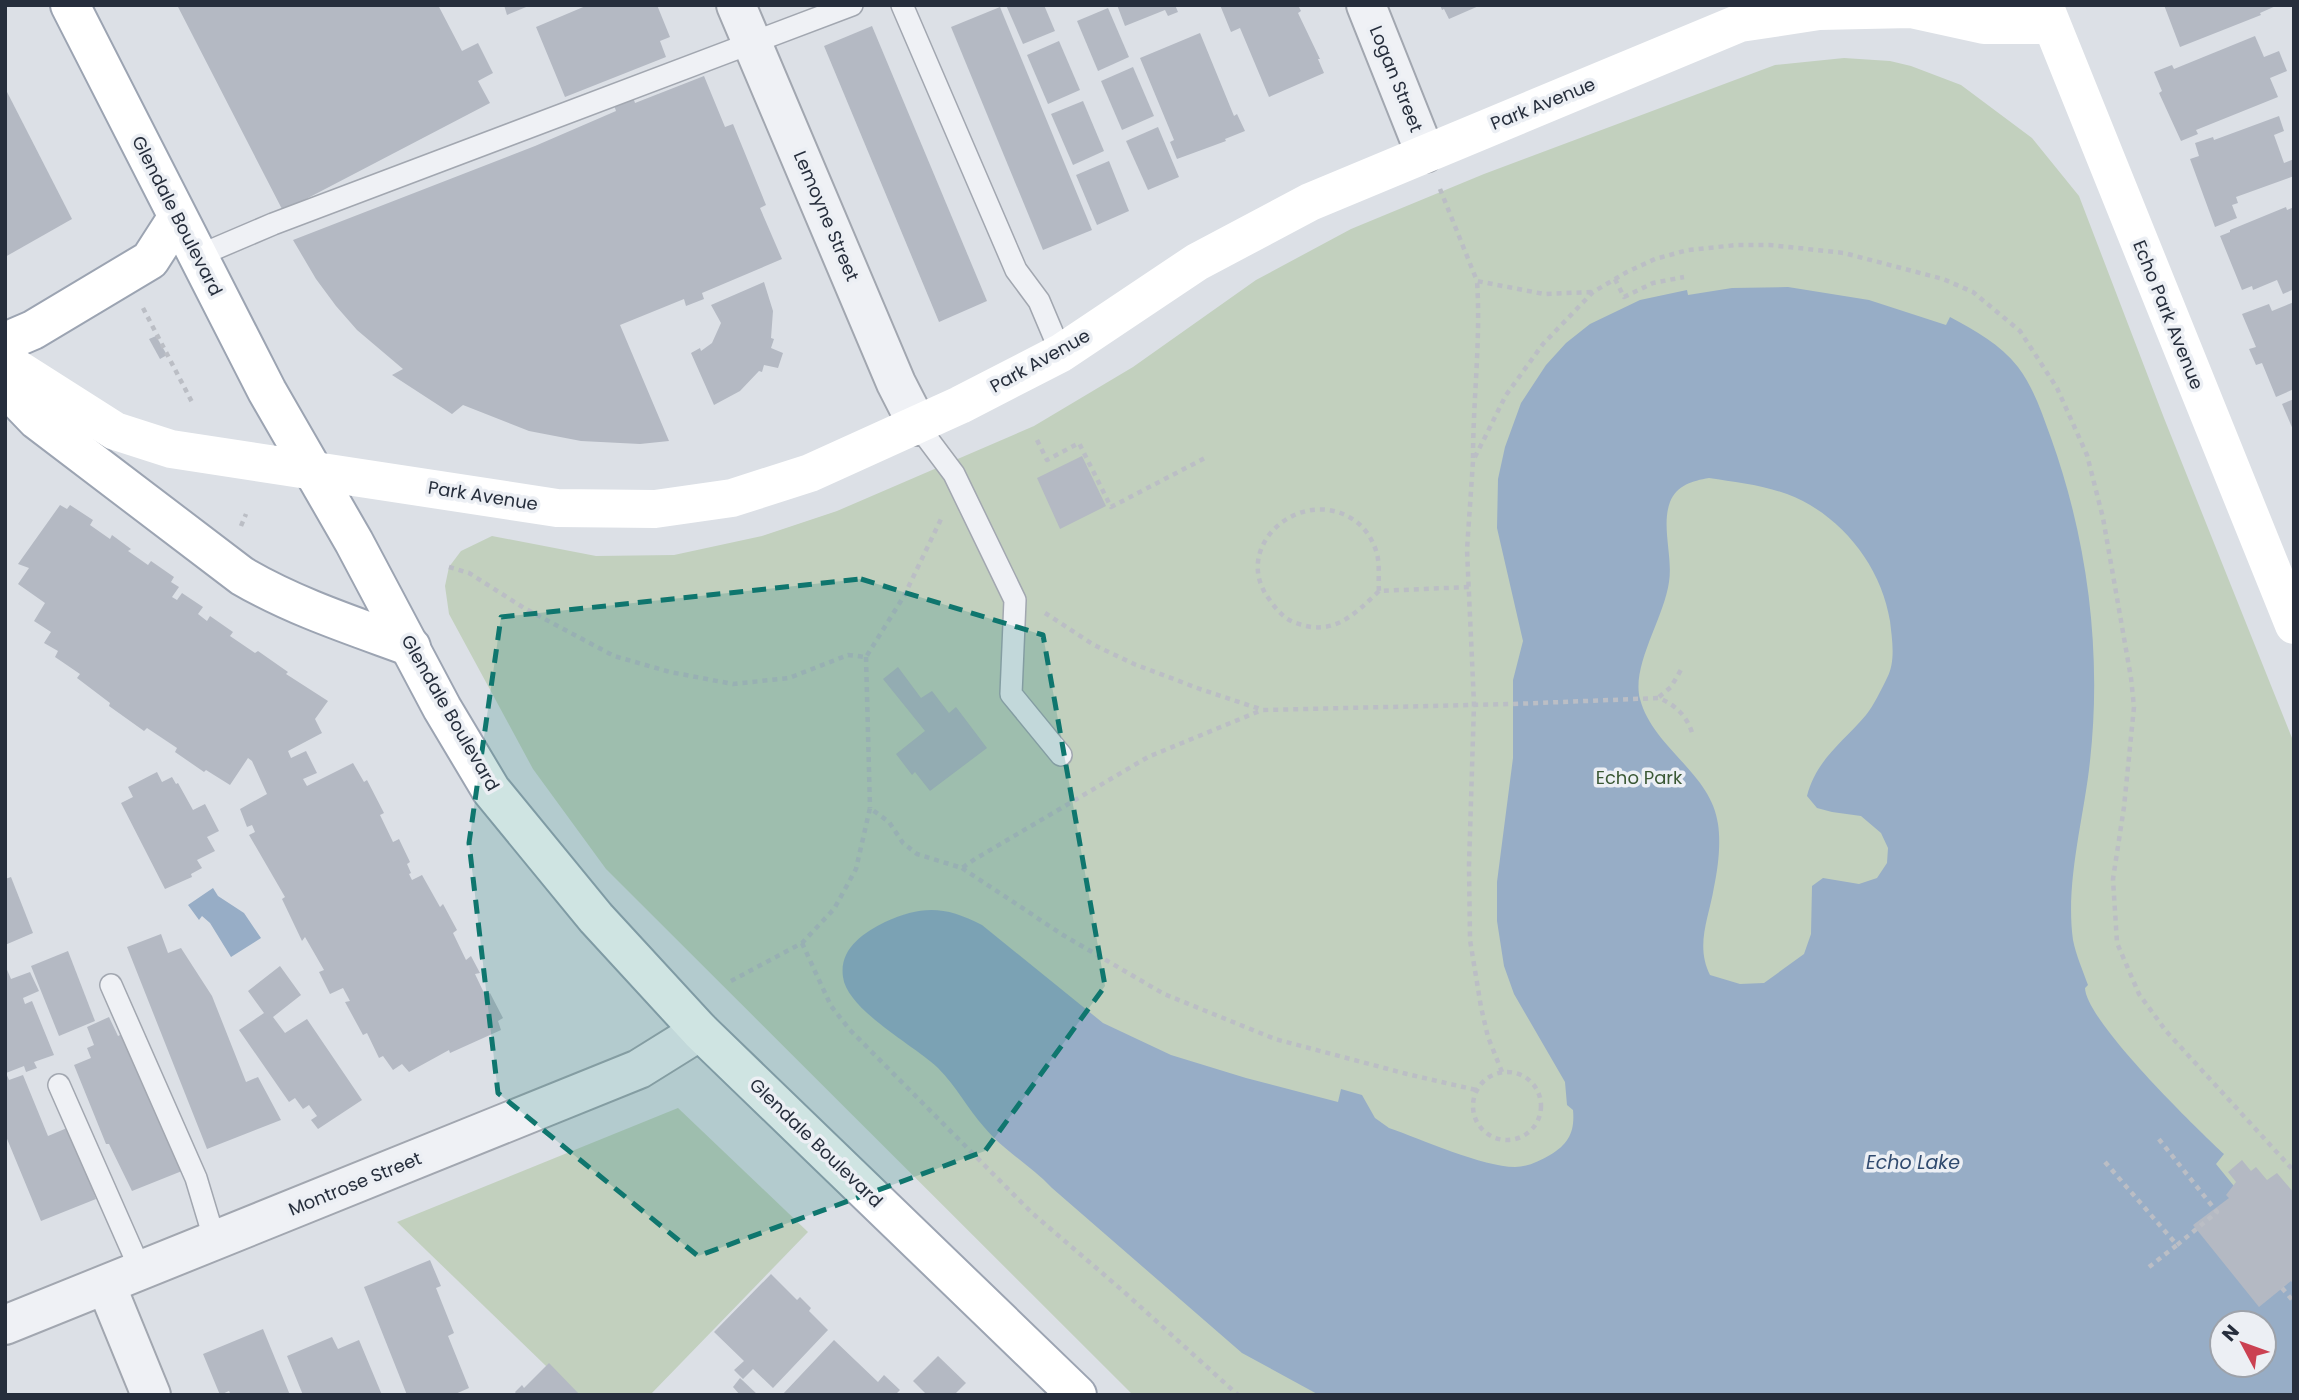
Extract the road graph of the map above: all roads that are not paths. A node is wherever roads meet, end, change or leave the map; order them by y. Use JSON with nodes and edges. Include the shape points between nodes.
{"nodes":[{"id":1,"x":70,"y":5,"type":"edge"},
{"id":2,"x":736,"y":5,"type":"edge"},
{"id":3,"x":852,"y":5,"type":"edge"},
{"id":4,"x":902,"y":5,"type":"edge"},
{"id":5,"x":1366,"y":5,"type":"edge"},
{"id":6,"x":2047,"y":15,"type":"edge"},
{"id":7,"x":753,"y":43,"type":"junction"},
{"id":8,"x":1425,"y":153,"type":"junction"},
{"id":9,"x":177,"y":218,"type":"junction"},
{"id":10,"x":198,"y":256,"type":"junction"},
{"id":11,"x":5,"y":342,"type":"edge"},
{"id":12,"x":1061,"y":352,"type":"junction"},
{"id":13,"x":5,"y":361,"type":"edge"},
{"id":14,"x":5,"y":382,"type":"edge"},
{"id":15,"x":918,"y":426,"type":"junction"},
{"id":16,"x":312,"y":471,"type":"junction"},
{"id":17,"x":2294,"y":625,"type":"edge"},
{"id":18,"x":411,"y":647,"type":"junction"},
{"id":19,"x":1061,"y":755,"type":"dead end"},
{"id":20,"x":111,"y":985,"type":"dead end"},
{"id":21,"x":700,"y":1031,"type":"junction"},
{"id":22,"x":59,"y":1086,"type":"dead end"},
{"id":23,"x":215,"y":1241,"type":"junction"},
{"id":24,"x":123,"y":1278,"type":"junction"},
{"id":25,"x":5,"y":1325,"type":"edge"},
{"id":26,"x":151,"y":1395,"type":"edge"},
{"id":27,"x":1077,"y":1395,"type":"edge"}],
"edges":[{"from":1,"to":9,"type":"street","name":"Glendale Boulevard"},
{"from":2,"to":7,"type":"street","name":"Lemoyne Street"},
{"from":3,"to":7,"type":"lane"},
{"from":4,"to":12,"type":"lane","via":[[1016,270],[1038,301]]},
{"from":5,"to":8,"type":"street","name":"Logan Street"},
{"from":6,"to":8,"type":"street","name":"Park Avenue","via":[[1984,25],[1911,9],[1819,11],[1740,23]]},
{"from":6,"to":17,"type":"street","name":"Echo Park Avenue"},
{"from":7,"to":10,"type":"lane"},
{"from":7,"to":15,"type":"street","name":"Lemoyne Street"},
{"from":8,"to":12,"type":"street","name":"Park Avenue","via":[[1310,202],[1197,262]]},
{"from":9,"to":10,"type":"street","name":"Glendale Boulevard"},
{"from":9,"to":11,"type":"street","via":[[150,260],[90,298]]},
{"from":10,"to":16,"type":"street","name":"Glendale Boulevard"},
{"from":12,"to":15,"type":"street","name":"Park Avenue"},
{"from":13,"to":16,"type":"street","name":"Park Avenue","via":[[115,431],[171,450]]},
{"from":14,"to":18,"type":"street","via":[[37,420],[242,576],[300,606]]},
{"from":15,"to":16,"type":"street","name":"Park Avenue","via":[[810,473],[732,498],[655,509],[557,508]]},
{"from":15,"to":19,"type":"lane","via":[[954,474],[1015,600],[1012,694]]},
{"from":16,"to":18,"type":"street","name":"Glendale Boulevard"},
{"from":18,"to":21,"type":"street","name":"Glendale Boulevard","via":[[491,790],[596,918]]},
{"from":20,"to":23,"type":"lane","via":[[196,1178]]},
{"from":21,"to":23,"type":"street","name":"Montrose Street","via":[[639,1069]]},
{"from":21,"to":27,"type":"street","name":"Glendale Boulevard"},
{"from":22,"to":24,"type":"lane"},
{"from":23,"to":24,"type":"street","name":"Montrose Street"},
{"from":24,"to":25,"type":"street","name":"Montrose Street"},
{"from":24,"to":26,"type":"street"}]}
